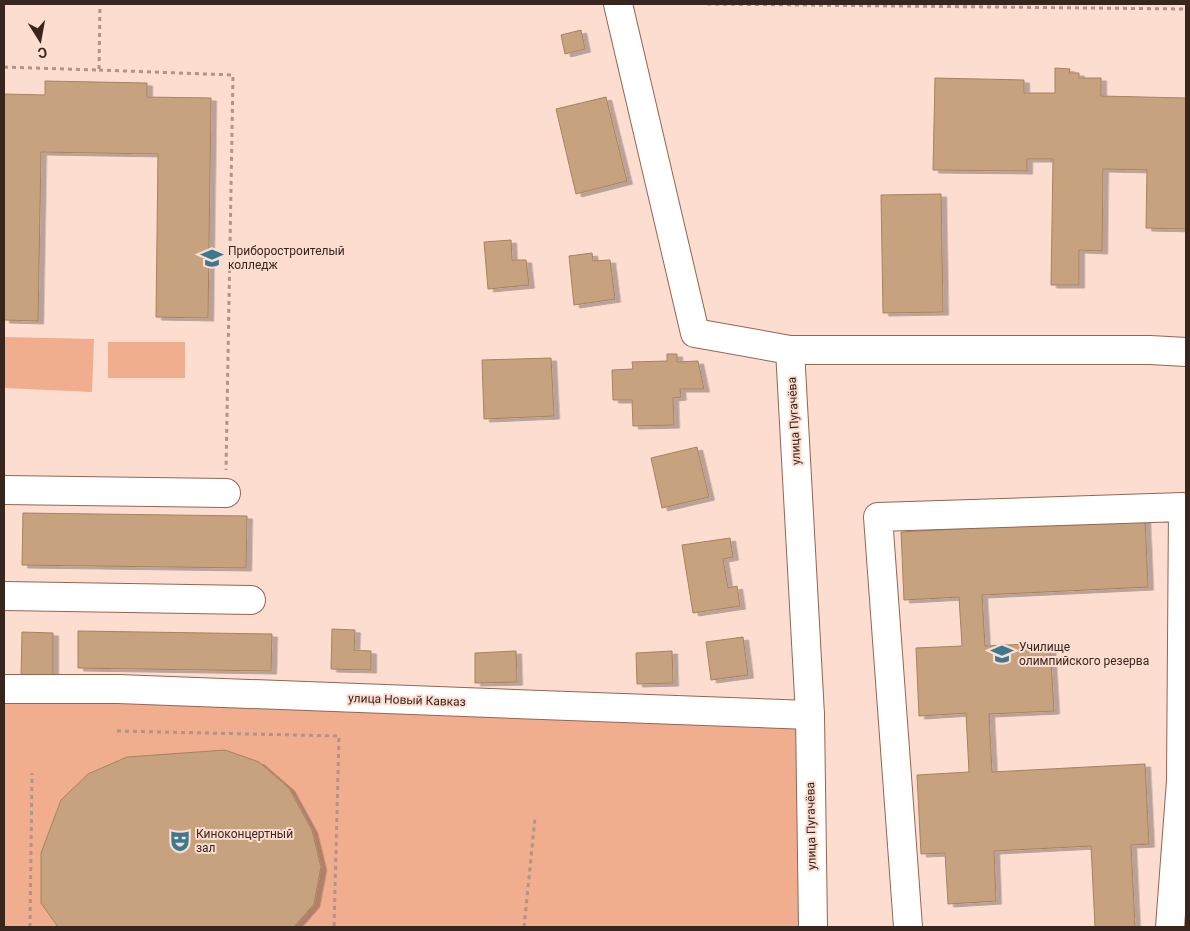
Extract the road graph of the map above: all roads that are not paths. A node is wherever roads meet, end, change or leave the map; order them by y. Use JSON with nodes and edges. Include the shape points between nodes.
{"nodes":[{"id":1,"x":618,"y":4,"type":"edge"},
{"id":2,"x":790,"y":350,"type":"junction"},
{"id":3,"x":1186,"y":352,"type":"edge"},
{"id":4,"x":4,"y":490,"type":"edge"},
{"id":5,"x":226,"y":493,"type":"road end"},
{"id":6,"x":4,"y":596,"type":"edge"},
{"id":7,"x":252,"y":600,"type":"dead end"},
{"id":8,"x":4,"y":688,"type":"edge"},
{"id":9,"x":810,"y":715,"type":"junction"},
{"id":10,"x":1184,"y":781,"type":"edge"},
{"id":11,"x":813,"y":927,"type":"edge"},
{"id":12,"x":908,"y":927,"type":"edge"},
{"id":13,"x":1170,"y":927,"type":"edge"}],
"edges":[{"from":1,"to":2,"type":"street","via":[[695,333]]},
{"from":2,"to":3,"type":"street"},
{"from":2,"to":9,"type":"street","name":"улица Пугачёва"},
{"from":4,"to":5,"type":"street"},
{"from":6,"to":7,"type":"street"},
{"from":8,"to":9,"type":"street","name":"улица Новый Кавказ","via":[[118,689]]},
{"from":9,"to":11,"type":"street","name":"улица Пугачёва"},
{"from":10,"to":12,"type":"street","via":[[1183,507],[878,517]]},
{"from":10,"to":13,"type":"street"}]}
